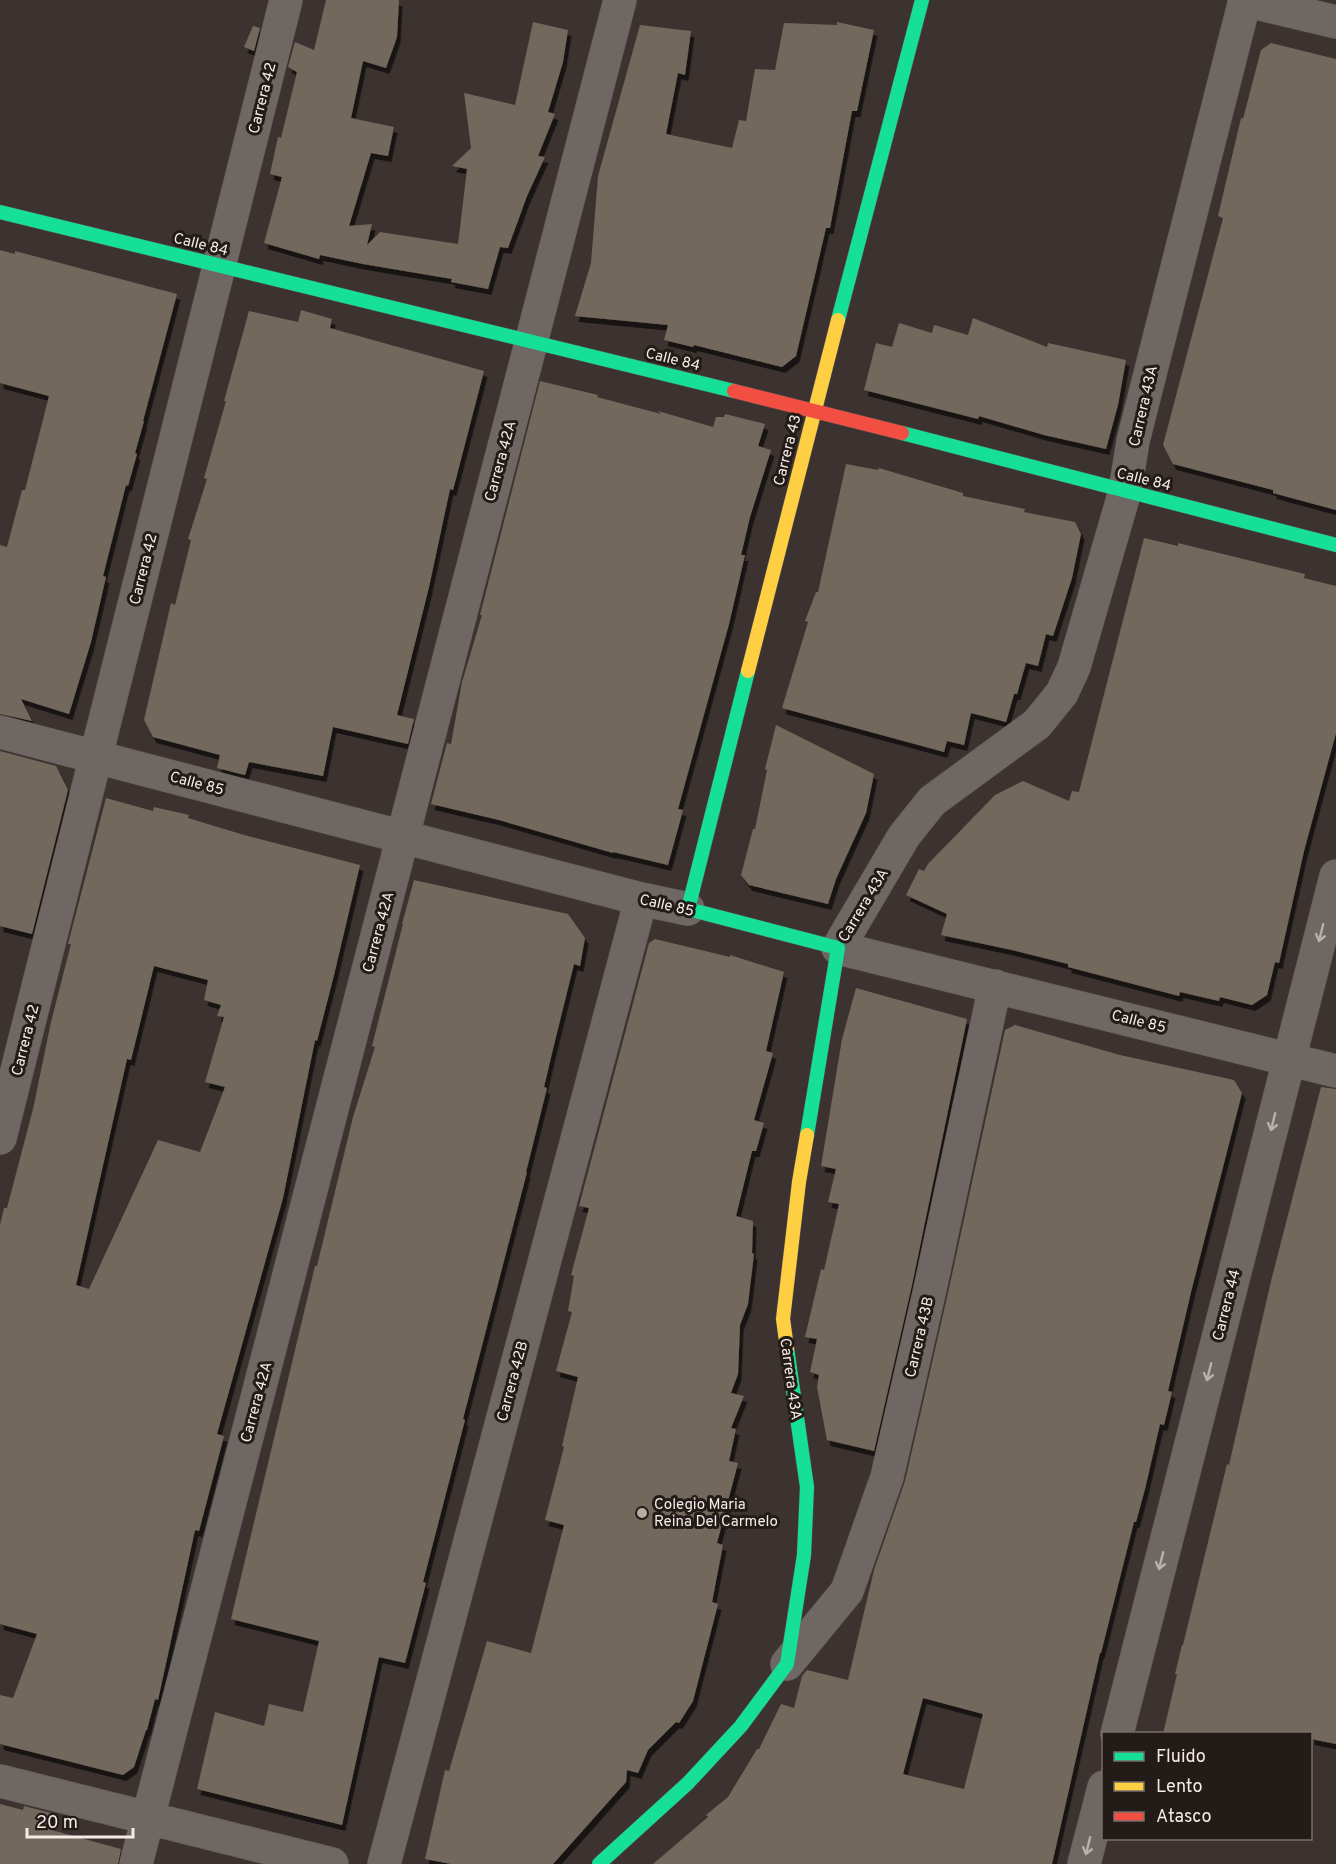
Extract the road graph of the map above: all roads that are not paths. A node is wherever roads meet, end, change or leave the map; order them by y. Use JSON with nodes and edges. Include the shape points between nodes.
{"nodes":[{"id":1,"x":286,"y":0,"type":"edge"},
{"id":2,"x":620,"y":0,"type":"edge"},
{"id":3,"x":922,"y":0,"type":"edge"},
{"id":4,"x":1245,"y":0,"type":"edge"},
{"id":5,"x":1336,"y":22,"type":"edge"},
{"id":6,"x":0,"y":212,"type":"edge"},
{"id":7,"x":219,"y":266,"type":"junction"},
{"id":8,"x":531,"y":342,"type":"junction"},
{"id":9,"x":814,"y":410,"type":"junction"},
{"id":10,"x":1125,"y":491,"type":"junction"},
{"id":11,"x":1336,"y":544,"type":"edge"},
{"id":12,"x":0,"y":732,"type":"edge"},
{"id":13,"x":96,"y":756,"type":"junction"},
{"id":14,"x":402,"y":837,"type":"junction"},
{"id":15,"x":1336,"y":876,"type":"edge"},
{"id":16,"x":641,"y":899,"type":"junction"},
{"id":17,"x":688,"y":909,"type":"junction"},
{"id":18,"x":838,"y":948,"type":"junction"},
{"id":19,"x":995,"y":986,"type":"junction"},
{"id":20,"x":1289,"y":1059,"type":"junction"},
{"id":21,"x":1336,"y":1071,"type":"edge"},
{"id":22,"x":0,"y":1138,"type":"edge"},
{"id":23,"x":787,"y":1664,"type":"junction"},
{"id":24,"x":1118,"y":1732,"type":"edge"},
{"id":25,"x":0,"y":1781,"type":"edge"},
{"id":26,"x":1102,"y":1795,"type":"edge"},
{"id":27,"x":148,"y":1819,"type":"junction"},
{"id":28,"x":136,"y":1864,"type":"edge"},
{"id":29,"x":332,"y":1864,"type":"edge"},
{"id":30,"x":384,"y":1864,"type":"edge"},
{"id":31,"x":599,"y":1864,"type":"edge"},
{"id":32,"x":1084,"y":1864,"type":"edge"}],
"edges":[{"from":1,"to":7,"type":"street","name":"Carrera 42"},
{"from":2,"to":8,"type":"street","name":"Carrera 42A"},
{"from":3,"to":9,"type":"street","name":"Carrera 43"},
{"from":4,"to":5,"type":"street"},
{"from":4,"to":10,"type":"street","name":"Carrera 43A","via":[[1133,441]]},
{"from":6,"to":7,"type":"street","name":"Calle 84"},
{"from":7,"to":8,"type":"street","name":"Calle 84"},
{"from":7,"to":13,"type":"street","name":"Carrera 42"},
{"from":8,"to":9,"type":"street","name":"Calle 84"},
{"from":8,"to":14,"type":"street","name":"Carrera 42A"},
{"from":9,"to":10,"type":"street","name":"Calle 84"},
{"from":9,"to":17,"type":"street","name":"Carrera 43"},
{"from":10,"to":11,"type":"street","name":"Calle 84"},
{"from":10,"to":18,"type":"street","name":"Carrera 43A","via":[[1088,625],[1062,693],[1037,724],[932,801],[904,836]]},
{"from":12,"to":13,"type":"street","name":"Calle 85"},
{"from":13,"to":14,"type":"street","name":"Calle 85"},
{"from":13,"to":22,"type":"street","name":"Carrera 42"},
{"from":14,"to":16,"type":"street","name":"Calle 85"},
{"from":14,"to":27,"type":"street","name":"Carrera 42A"},
{"from":15,"to":20,"type":"street","name":"Carrera 44","one_way":true},
{"from":16,"to":17,"type":"street","name":"Calle 85"},
{"from":16,"to":30,"type":"street","name":"Carrera 42B"},
{"from":17,"to":18,"type":"street","name":"Calle 85"},
{"from":18,"to":19,"type":"street","name":"Calle 85"},
{"from":18,"to":23,"type":"street","name":"Carrera 43A","via":[[799,1182],[783,1319],[807,1487],[804,1555]]},
{"from":19,"to":20,"type":"street","name":"Calle 85"},
{"from":19,"to":23,"type":"street","name":"Carrera 43B","via":[[887,1477],[847,1591]]},
{"from":20,"to":21,"type":"street","name":"Calle 85"},
{"from":20,"to":24,"type":"street","name":"Carrera 44","one_way":true},
{"from":23,"to":31,"type":"street","name":"Carrera 43A","via":[[741,1726],[695,1775]]},
{"from":25,"to":27,"type":"street"},
{"from":26,"to":32,"type":"street","one_way":true},
{"from":27,"to":28,"type":"street","name":"Carrera 42A"},
{"from":27,"to":29,"type":"street"}]}
